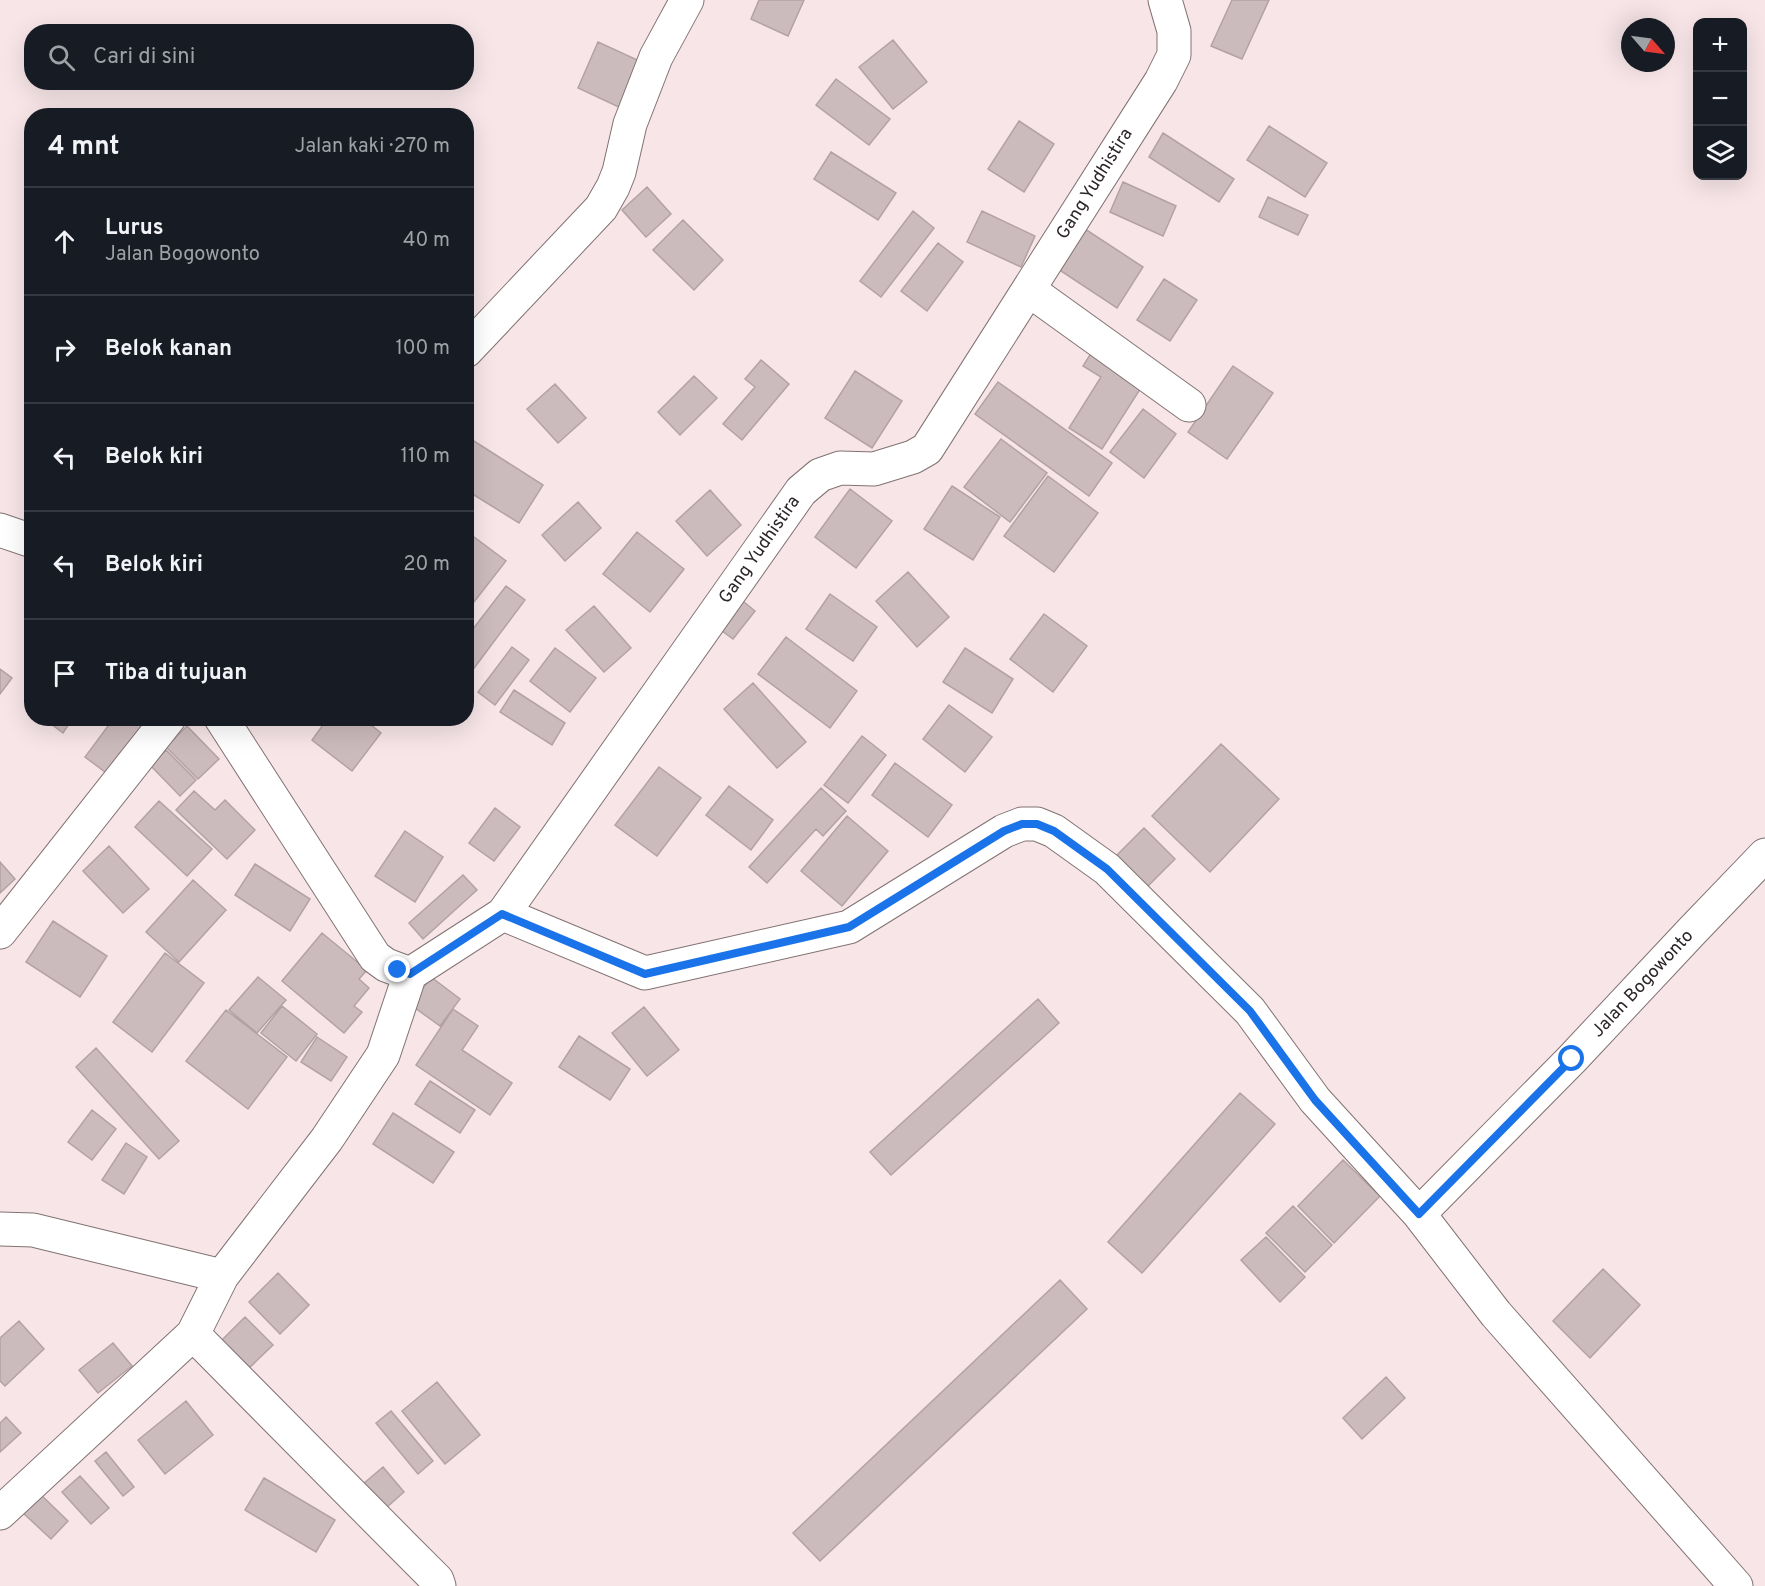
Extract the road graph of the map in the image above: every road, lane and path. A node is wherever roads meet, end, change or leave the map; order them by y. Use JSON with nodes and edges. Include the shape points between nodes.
{"nodes":[{"id":1,"x":687,"y":0,"type":"edge"},
{"id":2,"x":1165,"y":0,"type":"edge"},
{"id":3,"x":1029,"y":290,"type":"junction"},
{"id":4,"x":474,"y":343,"type":"edge"},
{"id":5,"x":1189,"y":405,"type":"dead end"},
{"id":6,"x":163,"y":726,"type":"edge"},
{"id":7,"x":226,"y":726,"type":"edge"},
{"id":8,"x":1765,"y":855,"type":"edge"},
{"id":9,"x":502,"y":914,"type":"junction"},
{"id":10,"x":0,"y":932,"type":"edge"},
{"id":11,"x":410,"y":974,"type":"junction"},
{"id":12,"x":1419,"y":1214,"type":"junction"},
{"id":13,"x":0,"y":1229,"type":"edge"},
{"id":14,"x":222,"y":1276,"type":"junction"},
{"id":15,"x":193,"y":1334,"type":"junction"},
{"id":16,"x":0,"y":1513,"type":"edge"},
{"id":17,"x":439,"y":1586,"type":"edge"},
{"id":18,"x":1736,"y":1586,"type":"edge"}],
"edges":[{"from":1,"to":4,"type":"street","via":[[656,57],[630,124],[619,172],[601,208]]},
{"from":2,"to":3,"type":"street","name":"Gang Yudhistira","via":[[1174,31],[1174,55]]},
{"from":3,"to":5,"type":"street"},
{"from":3,"to":9,"type":"street","name":"Gang Yudhistira","via":[[927,449],[874,469],[840,468],[820,475],[801,491]]},
{"from":6,"to":10,"type":"street"},
{"from":7,"to":11,"type":"street","via":[[375,957]]},
{"from":8,"to":12,"type":"street","name":"Jalan Bogowonto"},
{"from":9,"to":11,"type":"street"},
{"from":9,"to":12,"type":"street","via":[[645,974],[849,927],[1004,831],[1022,824],[1037,824],[1054,831],[1107,869],[1250,1011],[1315,1100]]},
{"from":11,"to":14,"type":"street","via":[[383,1055],[327,1139]]},
{"from":12,"to":18,"type":"street","via":[[1496,1314]]},
{"from":13,"to":14,"type":"street","via":[[33,1230]]},
{"from":14,"to":15,"type":"street"},
{"from":15,"to":16,"type":"street"},
{"from":15,"to":17,"type":"street"}]}
